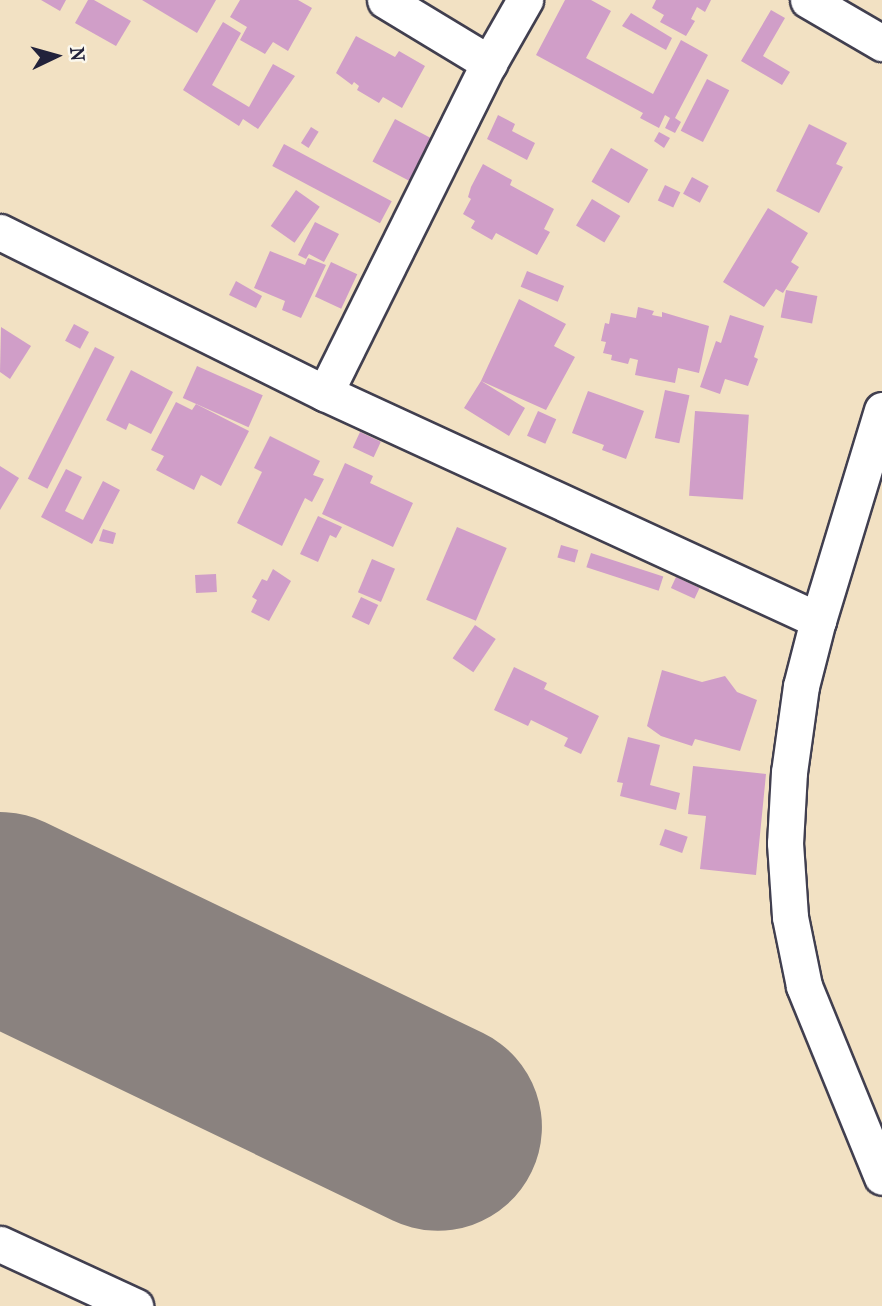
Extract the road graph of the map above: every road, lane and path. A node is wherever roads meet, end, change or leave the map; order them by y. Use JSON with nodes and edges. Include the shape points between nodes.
{"nodes":[{"id":1,"x":385,"y":0,"type":"edge"},
{"id":2,"x":525,"y":0,"type":"edge"},
{"id":3,"x":808,"y":0,"type":"edge"},
{"id":4,"x":882,"y":43,"type":"edge"},
{"id":5,"x":489,"y":64,"type":"junction"},
{"id":6,"x":0,"y":232,"type":"edge"},
{"id":7,"x":325,"y":393,"type":"junction"},
{"id":8,"x":882,"y":410,"type":"edge"},
{"id":9,"x":818,"y":620,"type":"junction"},
{"id":10,"x":882,"y":1177,"type":"edge"},
{"id":11,"x":0,"y":1244,"type":"edge"},
{"id":12,"x":135,"y":1306,"type":"edge"}],
"edges":[{"from":1,"to":5,"type":"street"},
{"from":2,"to":5,"type":"street"},
{"from":3,"to":4,"type":"street"},
{"from":5,"to":7,"type":"street"},
{"from":6,"to":7,"type":"street"},
{"from":7,"to":9,"type":"street"},
{"from":8,"to":9,"type":"street"},
{"from":9,"to":10,"type":"street","via":[[801,686],[789,772],[785,843],[790,917],[804,986]]},
{"from":11,"to":12,"type":"street"}]}
